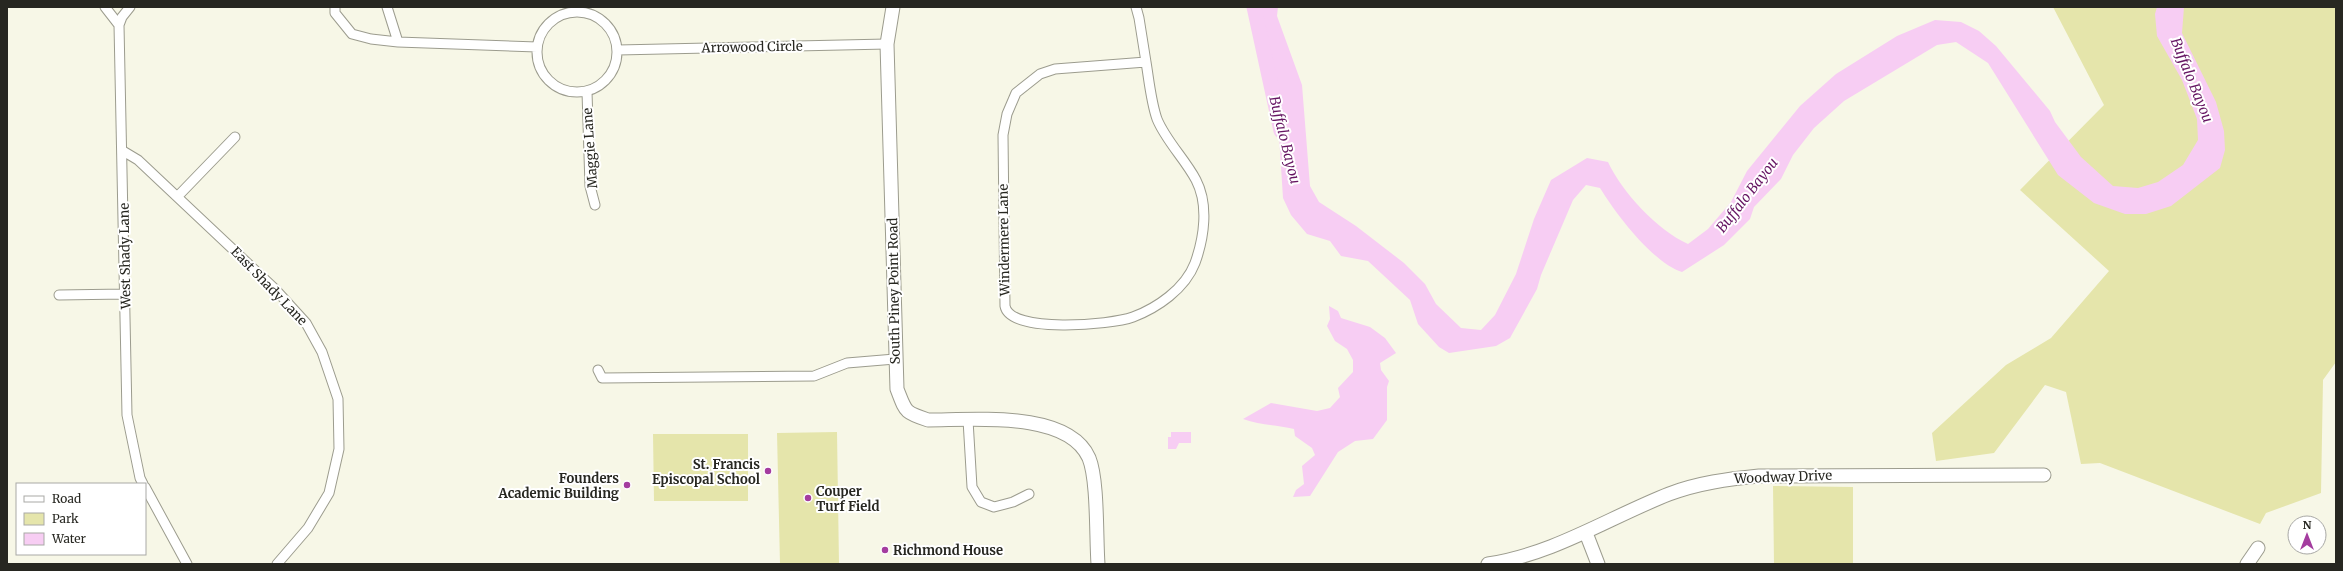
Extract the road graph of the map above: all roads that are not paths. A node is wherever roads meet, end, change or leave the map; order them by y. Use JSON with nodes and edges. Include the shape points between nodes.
{"nodes":[{"id":1,"x":106,"y":7,"type":"edge"},
{"id":2,"x":130,"y":7,"type":"edge"},
{"id":3,"x":335,"y":7,"type":"edge"},
{"id":4,"x":387,"y":7,"type":"edge"},
{"id":5,"x":893,"y":7,"type":"edge"},
{"id":6,"x":1136,"y":7,"type":"edge"},
{"id":7,"x":591,"y":10,"type":"edge"},
{"id":8,"x":119,"y":25,"type":"junction"},
{"id":9,"x":398,"y":42,"type":"junction"},
{"id":10,"x":887,"y":44,"type":"junction"},
{"id":11,"x":537,"y":47,"type":"junction"},
{"id":12,"x":618,"y":50,"type":"junction"},
{"id":13,"x":1146,"y":62,"type":"junction"},
{"id":14,"x":587,"y":92,"type":"junction"},
{"id":15,"x":235,"y":137,"type":"dead end"},
{"id":16,"x":123,"y":151,"type":"junction"},
{"id":17,"x":178,"y":196,"type":"junction"},
{"id":18,"x":595,"y":205,"type":"dead end"},
{"id":19,"x":59,"y":294,"type":"dead end"},
{"id":20,"x":125,"y":294,"type":"junction"},
{"id":21,"x":895,"y":359,"type":"junction"},
{"id":22,"x":598,"y":370,"type":"dead end"},
{"id":23,"x":968,"y":420,"type":"junction"},
{"id":24,"x":2044,"y":475,"type":"dead end"},
{"id":25,"x":142,"y":483,"type":"edge"},
{"id":26,"x":146,"y":489,"type":"edge"},
{"id":27,"x":1029,"y":494,"type":"dead end"},
{"id":28,"x":1586,"y":533,"type":"junction"},
{"id":29,"x":2258,"y":548,"type":"dead end"},
{"id":30,"x":187,"y":564,"type":"edge"},
{"id":31,"x":276,"y":564,"type":"edge"},
{"id":32,"x":1098,"y":564,"type":"edge"},
{"id":33,"x":1488,"y":564,"type":"edge"},
{"id":34,"x":1598,"y":564,"type":"edge"},
{"id":35,"x":2247,"y":564,"type":"edge"}],
"edges":[{"from":1,"to":8,"type":"street"},
{"from":2,"to":8,"type":"street"},
{"from":3,"to":9,"type":"street","via":[[335,13],[352,34]]},
{"from":4,"to":9,"type":"street"},
{"from":5,"to":10,"type":"street","name":"South Piney Point Road"},
{"from":6,"to":13,"type":"street","name":"Windermere Lane"},
{"from":7,"to":11,"type":"street","via":[[575,11],[554,18],[542,32]]},
{"from":7,"to":12,"type":"street","via":[[606,23],[615,37]]},
{"from":8,"to":16,"type":"street","name":"West Shady Lane"},
{"from":9,"to":11,"type":"street"},
{"from":10,"to":12,"type":"street","name":"Arrowood Circle"},
{"from":10,"to":21,"type":"street","name":"South Piney Point Road"},
{"from":11,"to":14,"type":"street","via":[[538,62],[543,74],[556,86],[576,92]]},
{"from":12,"to":14,"type":"street","via":[[615,65],[607,79]]},
{"from":13,"to":13,"type":"street","name":"Windermere Lane","via":[[1158,119],[1196,181],[1203,206],[1204,233],[1194,264],[1165,301],[1132,318],[1099,324],[1047,324],[1013,318],[1005,306],[1003,136],[1007,114],[1016,93],[1040,74],[1055,69]]},
{"from":14,"to":18,"type":"street","name":"Maggie Lane","via":[[590,186]]},
{"from":15,"to":17,"type":"street"},
{"from":16,"to":17,"type":"street","name":"East Shady Lane","via":[[138,160]]},
{"from":16,"to":20,"type":"street","name":"West Shady Lane"},
{"from":17,"to":31,"type":"street","name":"East Shady Lane","via":[[275,289],[306,323],[322,352],[338,399],[339,449],[329,492],[308,528]]},
{"from":19,"to":20,"type":"street"},
{"from":20,"to":25,"type":"street","name":"West Shady Lane","via":[[127,414]]},
{"from":21,"to":22,"type":"street","via":[[847,363],[814,376],[602,378]]},
{"from":21,"to":23,"type":"street","name":"South Piney Point Road","via":[[897,389],[910,415],[928,420]]},
{"from":23,"to":27,"type":"street","via":[[972,487],[981,502],[994,507]]},
{"from":23,"to":32,"type":"street","name":"South Piney Point Road","via":[[1040,423],[1065,433],[1083,447],[1093,476]]},
{"from":24,"to":28,"type":"street","name":"Woodway Drive","via":[[1735,478],[1671,493]]},
{"from":26,"to":30,"type":"street"},
{"from":28,"to":33,"type":"street","name":"Woodway Drive","via":[[1540,551]]},
{"from":28,"to":34,"type":"street"},
{"from":29,"to":35,"type":"street"}]}
